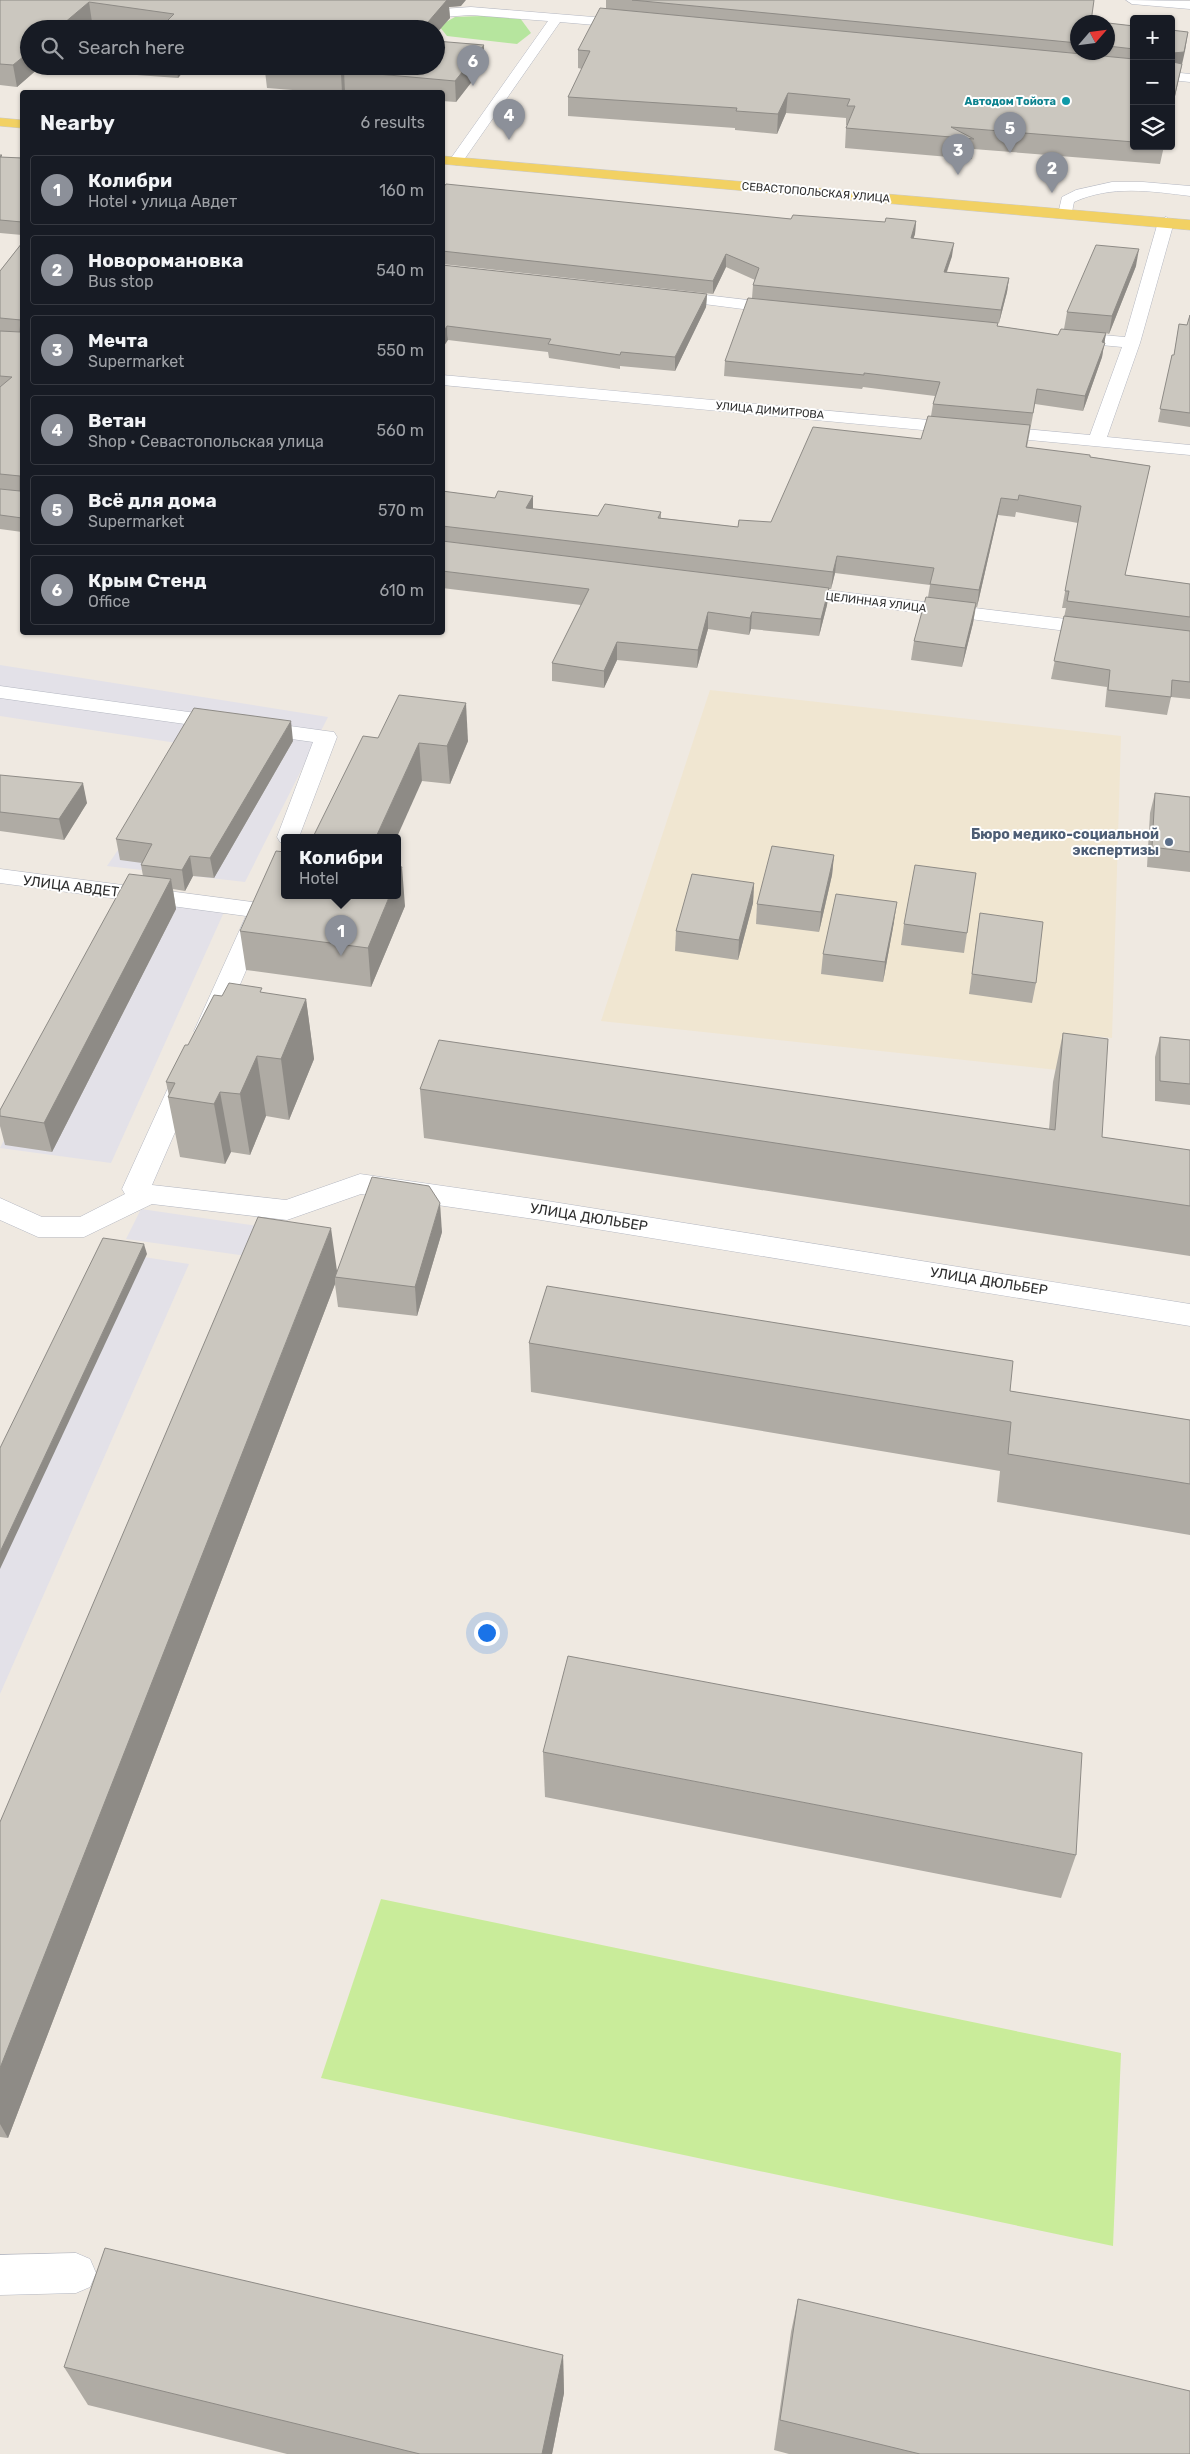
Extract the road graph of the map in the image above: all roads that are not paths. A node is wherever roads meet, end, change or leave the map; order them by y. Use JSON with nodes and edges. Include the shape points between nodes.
{"nodes":[{"id":1,"x":481,"y":0,"type":"edge"},
{"id":2,"x":1132,"y":0,"type":"edge"},
{"id":3,"x":1190,"y":5,"type":"edge"},
{"id":4,"x":471,"y":11,"type":"junction"},
{"id":5,"x":428,"y":14,"type":"edge"},
{"id":6,"x":557,"y":17,"type":"junction"},
{"id":7,"x":646,"y":26,"type":"edge"},
{"id":8,"x":1175,"y":76,"type":"edge"},
{"id":9,"x":1190,"y":78,"type":"edge"},
{"id":10,"x":0,"y":122,"type":"edge"},
{"id":11,"x":20,"y":124,"type":"edge"},
{"id":12,"x":449,"y":161,"type":"edge"},
{"id":13,"x":1190,"y":191,"type":"edge"},
{"id":14,"x":1066,"y":214,"type":"junction"},
{"id":15,"x":1166,"y":222,"type":"junction"},
{"id":16,"x":1190,"y":224,"type":"edge"},
{"id":17,"x":659,"y":295,"type":"edge"},
{"id":18,"x":796,"y":311,"type":"edge"},
{"id":19,"x":1056,"y":336,"type":"edge"},
{"id":20,"x":1132,"y":343,"type":"junction"},
{"id":21,"x":445,"y":380,"type":"edge"},
{"id":22,"x":1097,"y":441,"type":"junction"},
{"id":23,"x":1190,"y":450,"type":"edge"},
{"id":24,"x":777,"y":590,"type":"edge"},
{"id":25,"x":1118,"y":632,"type":"edge"},
{"id":26,"x":0,"y":692,"type":"edge"},
{"id":27,"x":289,"y":834,"type":"edge"},
{"id":28,"x":0,"y":876,"type":"edge"},
{"id":29,"x":148,"y":1194,"type":"junction"},
{"id":30,"x":0,"y":1208,"type":"edge"},
{"id":31,"x":1190,"y":1315,"type":"edge"},
{"id":32,"x":76,"y":2273,"type":"dead end"},
{"id":33,"x":0,"y":2275,"type":"edge"}],
"edges":[{"from":1,"to":4,"type":"street"},
{"from":2,"to":3,"type":"street"},
{"from":4,"to":5,"type":"street"},
{"from":4,"to":6,"type":"street"},
{"from":6,"to":7,"type":"street"},
{"from":6,"to":12,"type":"street"},
{"from":8,"to":9,"type":"street"},
{"from":10,"to":11,"type":"main road"},
{"from":12,"to":14,"type":"main road","name":"СЕВАСТОПОЛЬСКАЯ УЛИЦА"},
{"from":13,"to":14,"type":"street","via":[[1135,185],[1106,187],[1081,192],[1068,200]]},
{"from":14,"to":15,"type":"main road","name":"СЕВАСТОПОЛЬСКАЯ УЛИЦА"},
{"from":15,"to":16,"type":"main road","name":"СЕВАСТОПОЛЬСКАЯ УЛИЦА"},
{"from":15,"to":20,"type":"street"},
{"from":17,"to":18,"type":"street"},
{"from":19,"to":20,"type":"street"},
{"from":20,"to":22,"type":"street"},
{"from":21,"to":22,"type":"street","name":"УЛИЦА ДИМИТРОВА"},
{"from":22,"to":23,"type":"street","name":"УЛИЦА ДИМИТРОВА"},
{"from":24,"to":25,"type":"street","name":"ЦЕЛИННАЯ УЛИЦА"},
{"from":26,"to":27,"type":"street","via":[[326,736]]},
{"from":28,"to":29,"type":"street","name":"УЛИЦА АВДЕТ","via":[[264,901],[136,1189]]},
{"from":29,"to":30,"type":"street","via":[[84,1227],[38,1227]]},
{"from":29,"to":31,"type":"street","name":"УЛИЦА ДЮЛЬБЕР","via":[[287,1210],[360,1184],[541,1210]]},
{"from":32,"to":33,"type":"street"}]}
